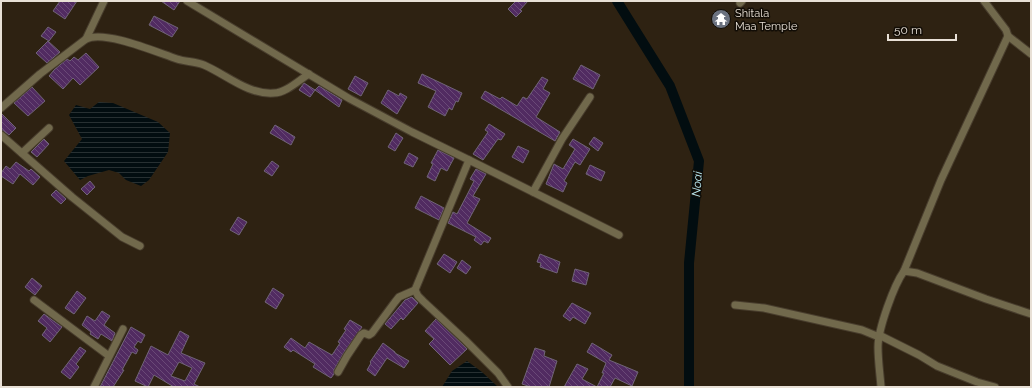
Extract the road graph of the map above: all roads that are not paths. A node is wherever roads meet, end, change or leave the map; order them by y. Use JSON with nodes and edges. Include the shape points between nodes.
{"nodes":[{"id":1,"x":104,"y":1,"type":"edge"},
{"id":2,"x":187,"y":1,"type":"edge"},
{"id":3,"x":984,"y":1,"type":"edge"},
{"id":4,"x":1008,"y":36,"type":"junction"},
{"id":5,"x":86,"y":39,"type":"junction"},
{"id":6,"x":1031,"y":54,"type":"edge"},
{"id":7,"x":309,"y":74,"type":"junction"},
{"id":8,"x":590,"y":98,"type":"dead end"},
{"id":9,"x":1,"y":108,"type":"edge"},
{"id":10,"x":49,"y":128,"type":"dead end"},
{"id":11,"x":1,"y":135,"type":"edge"},
{"id":12,"x":22,"y":153,"type":"junction"},
{"id":13,"x":469,"y":160,"type":"junction"},
{"id":14,"x":533,"y":192,"type":"junction"},
{"id":15,"x":619,"y":235,"type":"dead end"},
{"id":16,"x":140,"y":246,"type":"dead end"},
{"id":17,"x":904,"y":271,"type":"junction"},
{"id":18,"x":416,"y":290,"type":"junction"},
{"id":19,"x":34,"y":300,"type":"dead end"},
{"id":20,"x":735,"y":305,"type":"dead end"},
{"id":21,"x":1031,"y":314,"type":"edge"},
{"id":22,"x":123,"y":329,"type":"dead end"},
{"id":23,"x":879,"y":336,"type":"junction"},
{"id":24,"x":109,"y":356,"type":"junction"},
{"id":25,"x":338,"y":372,"type":"dead end"},
{"id":26,"x":94,"y":387,"type":"edge"},
{"id":27,"x":508,"y":387,"type":"edge"},
{"id":28,"x":881,"y":387,"type":"edge"},
{"id":29,"x":995,"y":387,"type":"edge"}],
"edges":[{"from":1,"to":5,"type":"street"},
{"from":2,"to":7,"type":"street"},
{"from":3,"to":4,"type":"street"},
{"from":4,"to":6,"type":"street"},
{"from":4,"to":17,"type":"street","via":[[941,180]]},
{"from":5,"to":7,"type":"street","via":[[100,37],[138,45],[180,60],[202,64],[230,80],[263,93],[282,92]]},
{"from":5,"to":9,"type":"street"},
{"from":7,"to":13,"type":"street","via":[[350,99]]},
{"from":8,"to":14,"type":"street","via":[[562,139]]},
{"from":10,"to":12,"type":"street"},
{"from":11,"to":12,"type":"street"},
{"from":12,"to":16,"type":"street","via":[[122,238]]},
{"from":13,"to":14,"type":"street"},
{"from":13,"to":18,"type":"street"},
{"from":14,"to":15,"type":"street"},
{"from":17,"to":21,"type":"street","via":[[917,273]]},
{"from":17,"to":23,"type":"street","via":[[894,288]]},
{"from":18,"to":25,"type":"street","via":[[394,302],[372,334],[361,335]]},
{"from":18,"to":27,"type":"street","via":[[418,296],[498,373]]},
{"from":19,"to":24,"type":"street"},
{"from":20,"to":23,"type":"street","via":[[764,308]]},
{"from":22,"to":24,"type":"street"},
{"from":23,"to":28,"type":"street"},
{"from":23,"to":29,"type":"street","via":[[937,366]]},
{"from":24,"to":26,"type":"street"}]}
